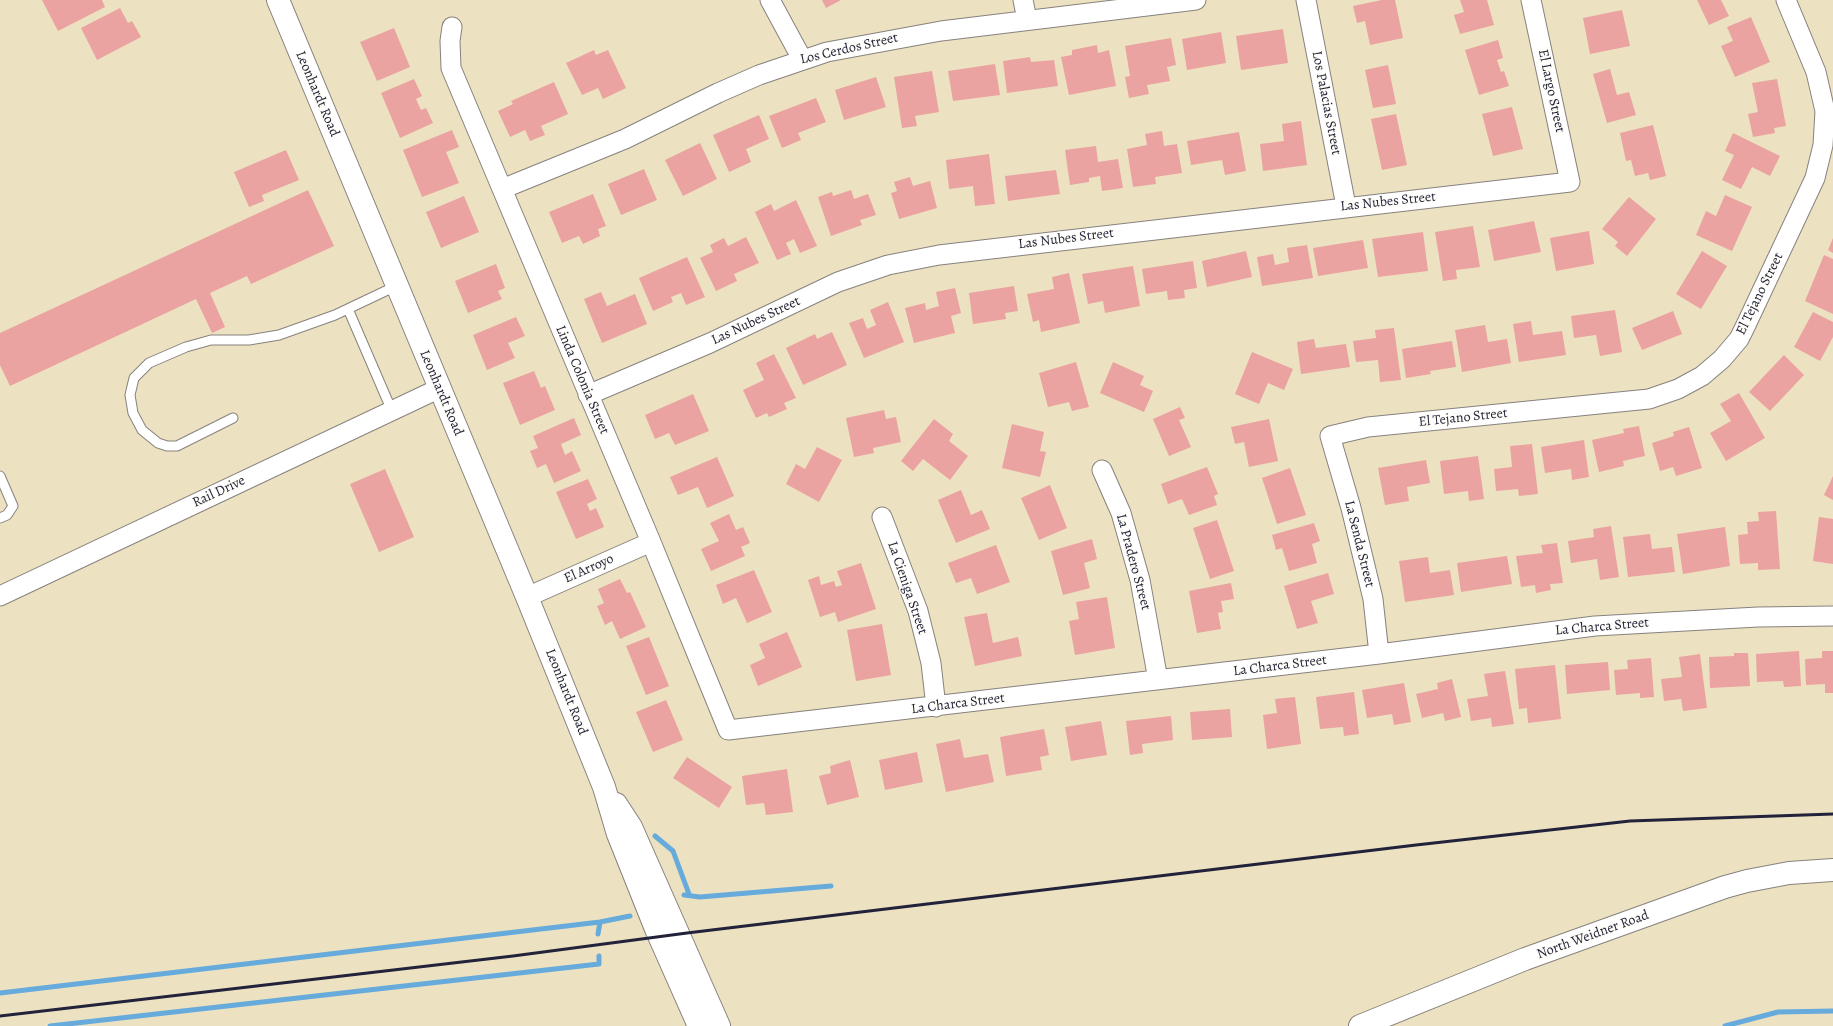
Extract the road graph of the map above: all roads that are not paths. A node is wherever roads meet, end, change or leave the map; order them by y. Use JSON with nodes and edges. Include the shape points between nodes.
{"nodes":[{"id":1,"x":278,"y":0,"type":"edge"},
{"id":2,"x":770,"y":0,"type":"edge"},
{"id":3,"x":1023,"y":0,"type":"edge"},
{"id":4,"x":1196,"y":0,"type":"edge"},
{"id":5,"x":1306,"y":0,"type":"edge"},
{"id":6,"x":1531,"y":0,"type":"edge"},
{"id":7,"x":1786,"y":0,"type":"edge"},
{"id":8,"x":1027,"y":20,"type":"junction"},
{"id":9,"x":452,"y":27,"type":"dead end"},
{"id":10,"x":802,"y":59,"type":"junction"},
{"id":11,"x":1570,"y":182,"type":"joint"},
{"id":12,"x":502,"y":189,"type":"junction"},
{"id":13,"x":1346,"y":206,"type":"junction"},
{"id":14,"x":396,"y":286,"type":"junction"},
{"id":15,"x":348,"y":309,"type":"junction"},
{"id":16,"x":438,"y":389,"type":"junction"},
{"id":17,"x":588,"y":395,"type":"junction"},
{"id":18,"x":392,"y":411,"type":"junction"},
{"id":19,"x":233,"y":418,"type":"dead end"},
{"id":20,"x":1330,"y":436,"type":"joint"},
{"id":21,"x":1102,"y":470,"type":"dead end"},
{"id":22,"x":0,"y":476,"type":"edge"},
{"id":23,"x":882,"y":517,"type":"dead end"},
{"id":24,"x":0,"y":518,"type":"edge"},
{"id":25,"x":651,"y":542,"type":"junction"},
{"id":26,"x":0,"y":596,"type":"edge"},
{"id":27,"x":527,"y":597,"type":"junction"},
{"id":28,"x":1833,"y":616,"type":"edge"},
{"id":29,"x":1379,"y":654,"type":"junction"},
{"id":30,"x":1158,"y":680,"type":"junction"},
{"id":31,"x":936,"y":707,"type":"junction"},
{"id":32,"x":728,"y":730,"type":"joint"},
{"id":33,"x":604,"y":786,"type":"junction"},
{"id":34,"x":1833,"y":870,"type":"edge"},
{"id":35,"x":699,"y":1026,"type":"edge"},
{"id":36,"x":719,"y":1026,"type":"edge"},
{"id":37,"x":1360,"y":1026,"type":"edge"}],
"edges":[{"from":1,"to":14,"type":"street","name":"Leonhardt Road"},
{"from":2,"to":10,"type":"street"},
{"from":3,"to":8,"type":"street"},
{"from":4,"to":8,"type":"street","name":"Los Cerdos Street"},
{"from":5,"to":13,"type":"street","name":"Los Palacias Street"},
{"from":6,"to":11,"type":"street","name":"El Largo Street"},
{"from":7,"to":20,"type":"street","name":"El Tejano Street","via":[[1816,72],[1825,111],[1823,145],[1815,178],[1746,327],[1722,360],[1702,376],[1678,389],[1649,399],[1368,427]]},
{"from":8,"to":10,"type":"street","name":"Los Cerdos Street","via":[[866,43]]},
{"from":9,"to":12,"type":"street","name":"Linda Colonia Street","via":[[451,68]]},
{"from":10,"to":12,"type":"street","name":"Los Cerdos Street","via":[[718,93],[625,139]]},
{"from":11,"to":13,"type":"street","name":"Las Nubes Street"},
{"from":12,"to":17,"type":"street","name":"Linda Colonia Street"},
{"from":13,"to":17,"type":"street","name":"Las Nubes Street","via":[[939,254],[888,266],[838,282],[710,343]]},
{"from":14,"to":15,"type":"lane"},
{"from":14,"to":16,"type":"street","name":"Leonhardt Road"},
{"from":15,"to":18,"type":"lane"},
{"from":15,"to":19,"type":"lane","via":[[279,335],[249,340],[211,340],[186,347],[149,363],[134,378],[130,395],[133,413],[142,430],[158,443],[177,446]]},
{"from":16,"to":18,"type":"street","name":"Rail Drive"},
{"from":16,"to":27,"type":"street","name":"Leonhardt Road"},
{"from":17,"to":25,"type":"street","name":"Linda Colonia Street"},
{"from":18,"to":26,"type":"street","name":"Rail Drive"},
{"from":20,"to":29,"type":"street","name":"La Senda Street","via":[[1373,599]]},
{"from":21,"to":30,"type":"street","name":"La Pradero Street","via":[[1121,513],[1140,580]]},
{"from":22,"to":24,"type":"lane","via":[[13,506],[7,515]]},
{"from":23,"to":31,"type":"street","name":"La Cieniga Street","via":[[918,611],[931,663]]},
{"from":25,"to":27,"type":"street","name":"El Arroyo"},
{"from":25,"to":32,"type":"street","name":"Linda Colonia Street"},
{"from":27,"to":33,"type":"street","name":"Leonhardt Road"},
{"from":28,"to":29,"type":"street","name":"La Charca Street","via":[[1758,616],[1595,626]]},
{"from":29,"to":30,"type":"street","name":"La Charca Street"},
{"from":30,"to":31,"type":"street","name":"La Charca Street"},
{"from":31,"to":32,"type":"street","name":"La Charca Street"},
{"from":33,"to":35,"type":"street","name":"Leonhardt Road","via":[[618,834]]},
{"from":33,"to":36,"type":"street","name":"Leonhardt Road","via":[[631,827]]},
{"from":34,"to":37,"type":"street","name":"North Weidner Road","via":[[1789,873],[1725,888],[1525,959]]}]}
